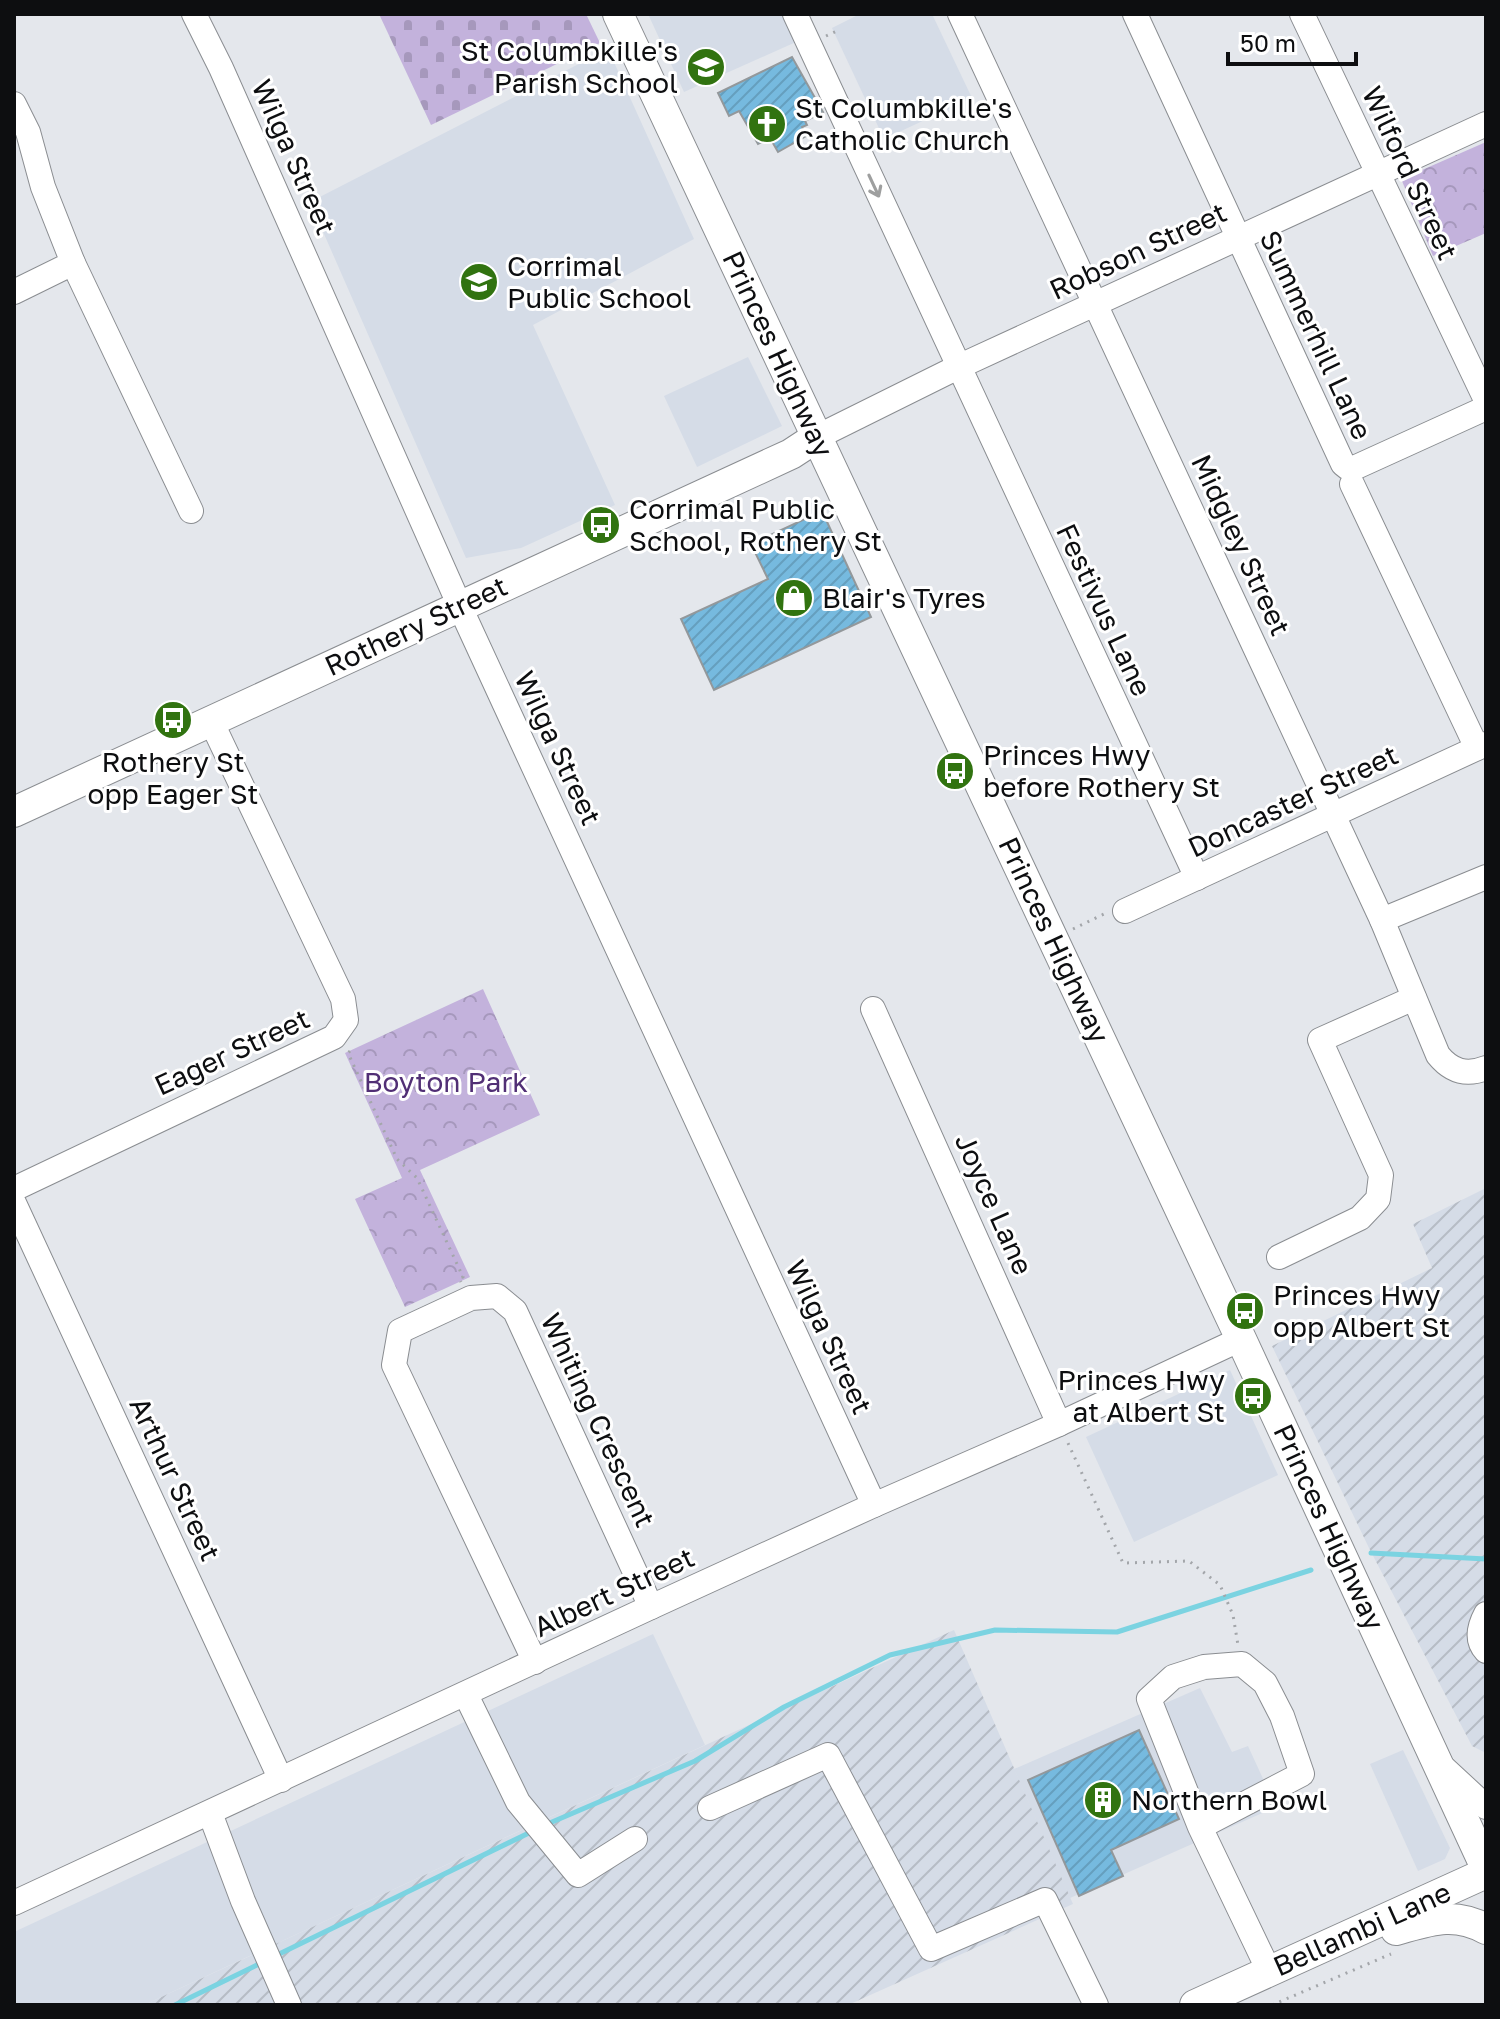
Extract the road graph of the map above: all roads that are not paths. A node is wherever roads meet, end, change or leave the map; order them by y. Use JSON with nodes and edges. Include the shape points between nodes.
{"nodes":[{"id":1,"x":194,"y":14,"type":"edge"},
{"id":2,"x":618,"y":14,"type":"edge"},
{"id":3,"x":795,"y":14,"type":"edge"},
{"id":4,"x":960,"y":14,"type":"edge"},
{"id":5,"x":1135,"y":14,"type":"edge"},
{"id":6,"x":1302,"y":14,"type":"edge"},
{"id":7,"x":14,"y":104,"type":"edge"},
{"id":8,"x":1486,"y":124,"type":"edge"},
{"id":9,"x":1377,"y":173,"type":"junction"},
{"id":10,"x":1237,"y":238,"type":"junction"},
{"id":11,"x":73,"y":263,"type":"junction"},
{"id":12,"x":14,"y":292,"type":"edge"},
{"id":13,"x":1095,"y":304,"type":"junction"},
{"id":14,"x":958,"y":367,"type":"junction"},
{"id":15,"x":1486,"y":400,"type":"edge"},
{"id":16,"x":1486,"y":408,"type":"edge"},
{"id":17,"x":817,"y":437,"type":"junction"},
{"id":18,"x":1348,"y":474,"type":"junction"},
{"id":19,"x":191,"y":511,"type":"dead end"},
{"id":20,"x":460,"y":605,"type":"junction"},
{"id":21,"x":211,"y":721,"type":"junction"},
{"id":22,"x":1482,"y":746,"type":"edge"},
{"id":23,"x":14,"y":812,"type":"edge"},
{"id":24,"x":1334,"y":815,"type":"junction"},
{"id":25,"x":1486,"y":877,"type":"edge"},
{"id":26,"x":1197,"y":878,"type":"junction"},
{"id":27,"x":1116,"y":912,"type":"road end"},
{"id":28,"x":1382,"y":920,"type":"junction"},
{"id":29,"x":1414,"y":998,"type":"junction"},
{"id":30,"x":873,"y":1009,"type":"dead end"},
{"id":31,"x":1486,"y":1068,"type":"edge"},
{"id":32,"x":14,"y":1189,"type":"edge"},
{"id":33,"x":14,"y":1203,"type":"edge"},
{"id":34,"x":1279,"y":1257,"type":"dead end"},
{"id":35,"x":1241,"y":1339,"type":"junction"},
{"id":36,"x":1059,"y":1424,"type":"junction"},
{"id":37,"x":874,"y":1505,"type":"junction"},
{"id":38,"x":651,"y":1607,"type":"junction"},
{"id":39,"x":1486,"y":1614,"type":"edge"},
{"id":40,"x":1486,"y":1651,"type":"edge"},
{"id":41,"x":535,"y":1662,"type":"junction"},
{"id":42,"x":466,"y":1695,"type":"junction"},
{"id":43,"x":1438,"y":1762,"type":"junction"},
{"id":44,"x":281,"y":1780,"type":"junction"},
{"id":45,"x":1486,"y":1807,"type":"edge"},
{"id":46,"x":710,"y":1808,"type":"dead end"},
{"id":47,"x":210,"y":1813,"type":"junction"},
{"id":48,"x":1200,"y":1827,"type":"junction"},
{"id":49,"x":635,"y":1839,"type":"dead end"},
{"id":50,"x":1486,"y":1870,"type":"edge"},
{"id":51,"x":16,"y":1896,"type":"edge"},
{"id":52,"x":1486,"y":1929,"type":"edge"},
{"id":53,"x":1276,"y":1968,"type":"junction"},
{"id":54,"x":289,"y":2005,"type":"edge"},
{"id":55,"x":1096,"y":2005,"type":"edge"},
{"id":56,"x":1195,"y":2005,"type":"edge"}],
"edges":[{"from":1,"to":20,"type":"street","name":"Wilga Street"},
{"from":2,"to":17,"type":"main road","name":"Princes Highway"},
{"from":3,"to":14,"type":"street","name":"Festivus Lane","one_way":true},
{"from":4,"to":13,"type":"street","name":"Midgley Street"},
{"from":5,"to":10,"type":"street","name":"Summerhill Lane"},
{"from":6,"to":9,"type":"street","name":"Wilford Street"},
{"from":7,"to":11,"type":"street"},
{"from":8,"to":9,"type":"street","name":"Robson Street"},
{"from":9,"to":10,"type":"street","name":"Robson Street"},
{"from":9,"to":15,"type":"street","name":"Wilford Street"},
{"from":10,"to":13,"type":"street","name":"Robson Street"},
{"from":10,"to":18,"type":"street","name":"Summerhill Lane"},
{"from":11,"to":12,"type":"street"},
{"from":11,"to":19,"type":"street"},
{"from":13,"to":14,"type":"street","name":"Robson Street"},
{"from":13,"to":24,"type":"street","name":"Midgley Street"},
{"from":14,"to":17,"type":"street","name":"Robson Street"},
{"from":14,"to":26,"type":"street","name":"Festivus Lane"},
{"from":16,"to":18,"type":"street","via":[[1348,468]]},
{"from":17,"to":20,"type":"main road","name":"Rothery Street","via":[[791,454]]},
{"from":17,"to":35,"type":"main road","name":"Princes Highway"},
{"from":18,"to":22,"type":"street","name":"Summerhill Lane"},
{"from":20,"to":21,"type":"main road","name":"Rothery Street"},
{"from":20,"to":37,"type":"street","name":"Wilga Street"},
{"from":21,"to":23,"type":"main road","name":"Rothery Street"},
{"from":21,"to":32,"type":"street","name":"Eager Street","via":[[343,999],[346,1020],[334,1037]]},
{"from":22,"to":24,"type":"street","name":"Doncaster Street"},
{"from":24,"to":26,"type":"street","name":"Doncaster Street"},
{"from":24,"to":28,"type":"street","name":"Midgley Street"},
{"from":25,"to":28,"type":"street"},
{"from":26,"to":27,"type":"street","name":"Doncaster Street"},
{"from":28,"to":29,"type":"street","name":"Midgley Street"},
{"from":29,"to":31,"type":"street","name":"Midgley Street","via":[[1444,1062],[1470,1073]]},
{"from":29,"to":34,"type":"street","via":[[1320,1040],[1381,1175],[1378,1199],[1360,1218]]},
{"from":30,"to":36,"type":"street","name":"Joyce Lane"},
{"from":33,"to":44,"type":"street","name":"Arthur Street"},
{"from":35,"to":36,"type":"street","name":"Albert Street"},
{"from":35,"to":43,"type":"main road","name":"Princes Highway"},
{"from":36,"to":37,"type":"street","name":"Albert Street"},
{"from":37,"to":38,"type":"street","name":"Albert Street"},
{"from":38,"to":41,"type":"street","name":"Albert Street"},
{"from":38,"to":41,"type":"street","name":"Whiting Crescent","via":[[515,1311],[497,1296],[470,1299],[400,1331],[394,1365]]},
{"from":39,"to":40,"type":"street","via":[[1479,1626]]},
{"from":41,"to":42,"type":"street","name":"Albert Street"},
{"from":42,"to":44,"type":"street","name":"Albert Street"},
{"from":42,"to":49,"type":"street","via":[[518,1802],[578,1875]]},
{"from":43,"to":45,"type":"street"},
{"from":43,"to":50,"type":"main road","name":"Princes Highway"},
{"from":44,"to":47,"type":"street","name":"Albert Street"},
{"from":46,"to":55,"type":"street","via":[[828,1755],[931,1949],[1045,1900]]},
{"from":47,"to":51,"type":"street","name":"Albert Street"},
{"from":47,"to":54,"type":"street"},
{"from":48,"to":48,"type":"street","via":[[1149,1699],[1173,1677],[1204,1667],[1242,1664],[1265,1683],[1302,1774]]},
{"from":48,"to":53,"type":"street"},
{"from":50,"to":53,"type":"main road","name":"Bellambi Lane"},
{"from":52,"to":53,"type":"main road","via":[[1458,1918],[1434,1920]]},
{"from":53,"to":56,"type":"main road","name":"Bellambi Lane"}]}
